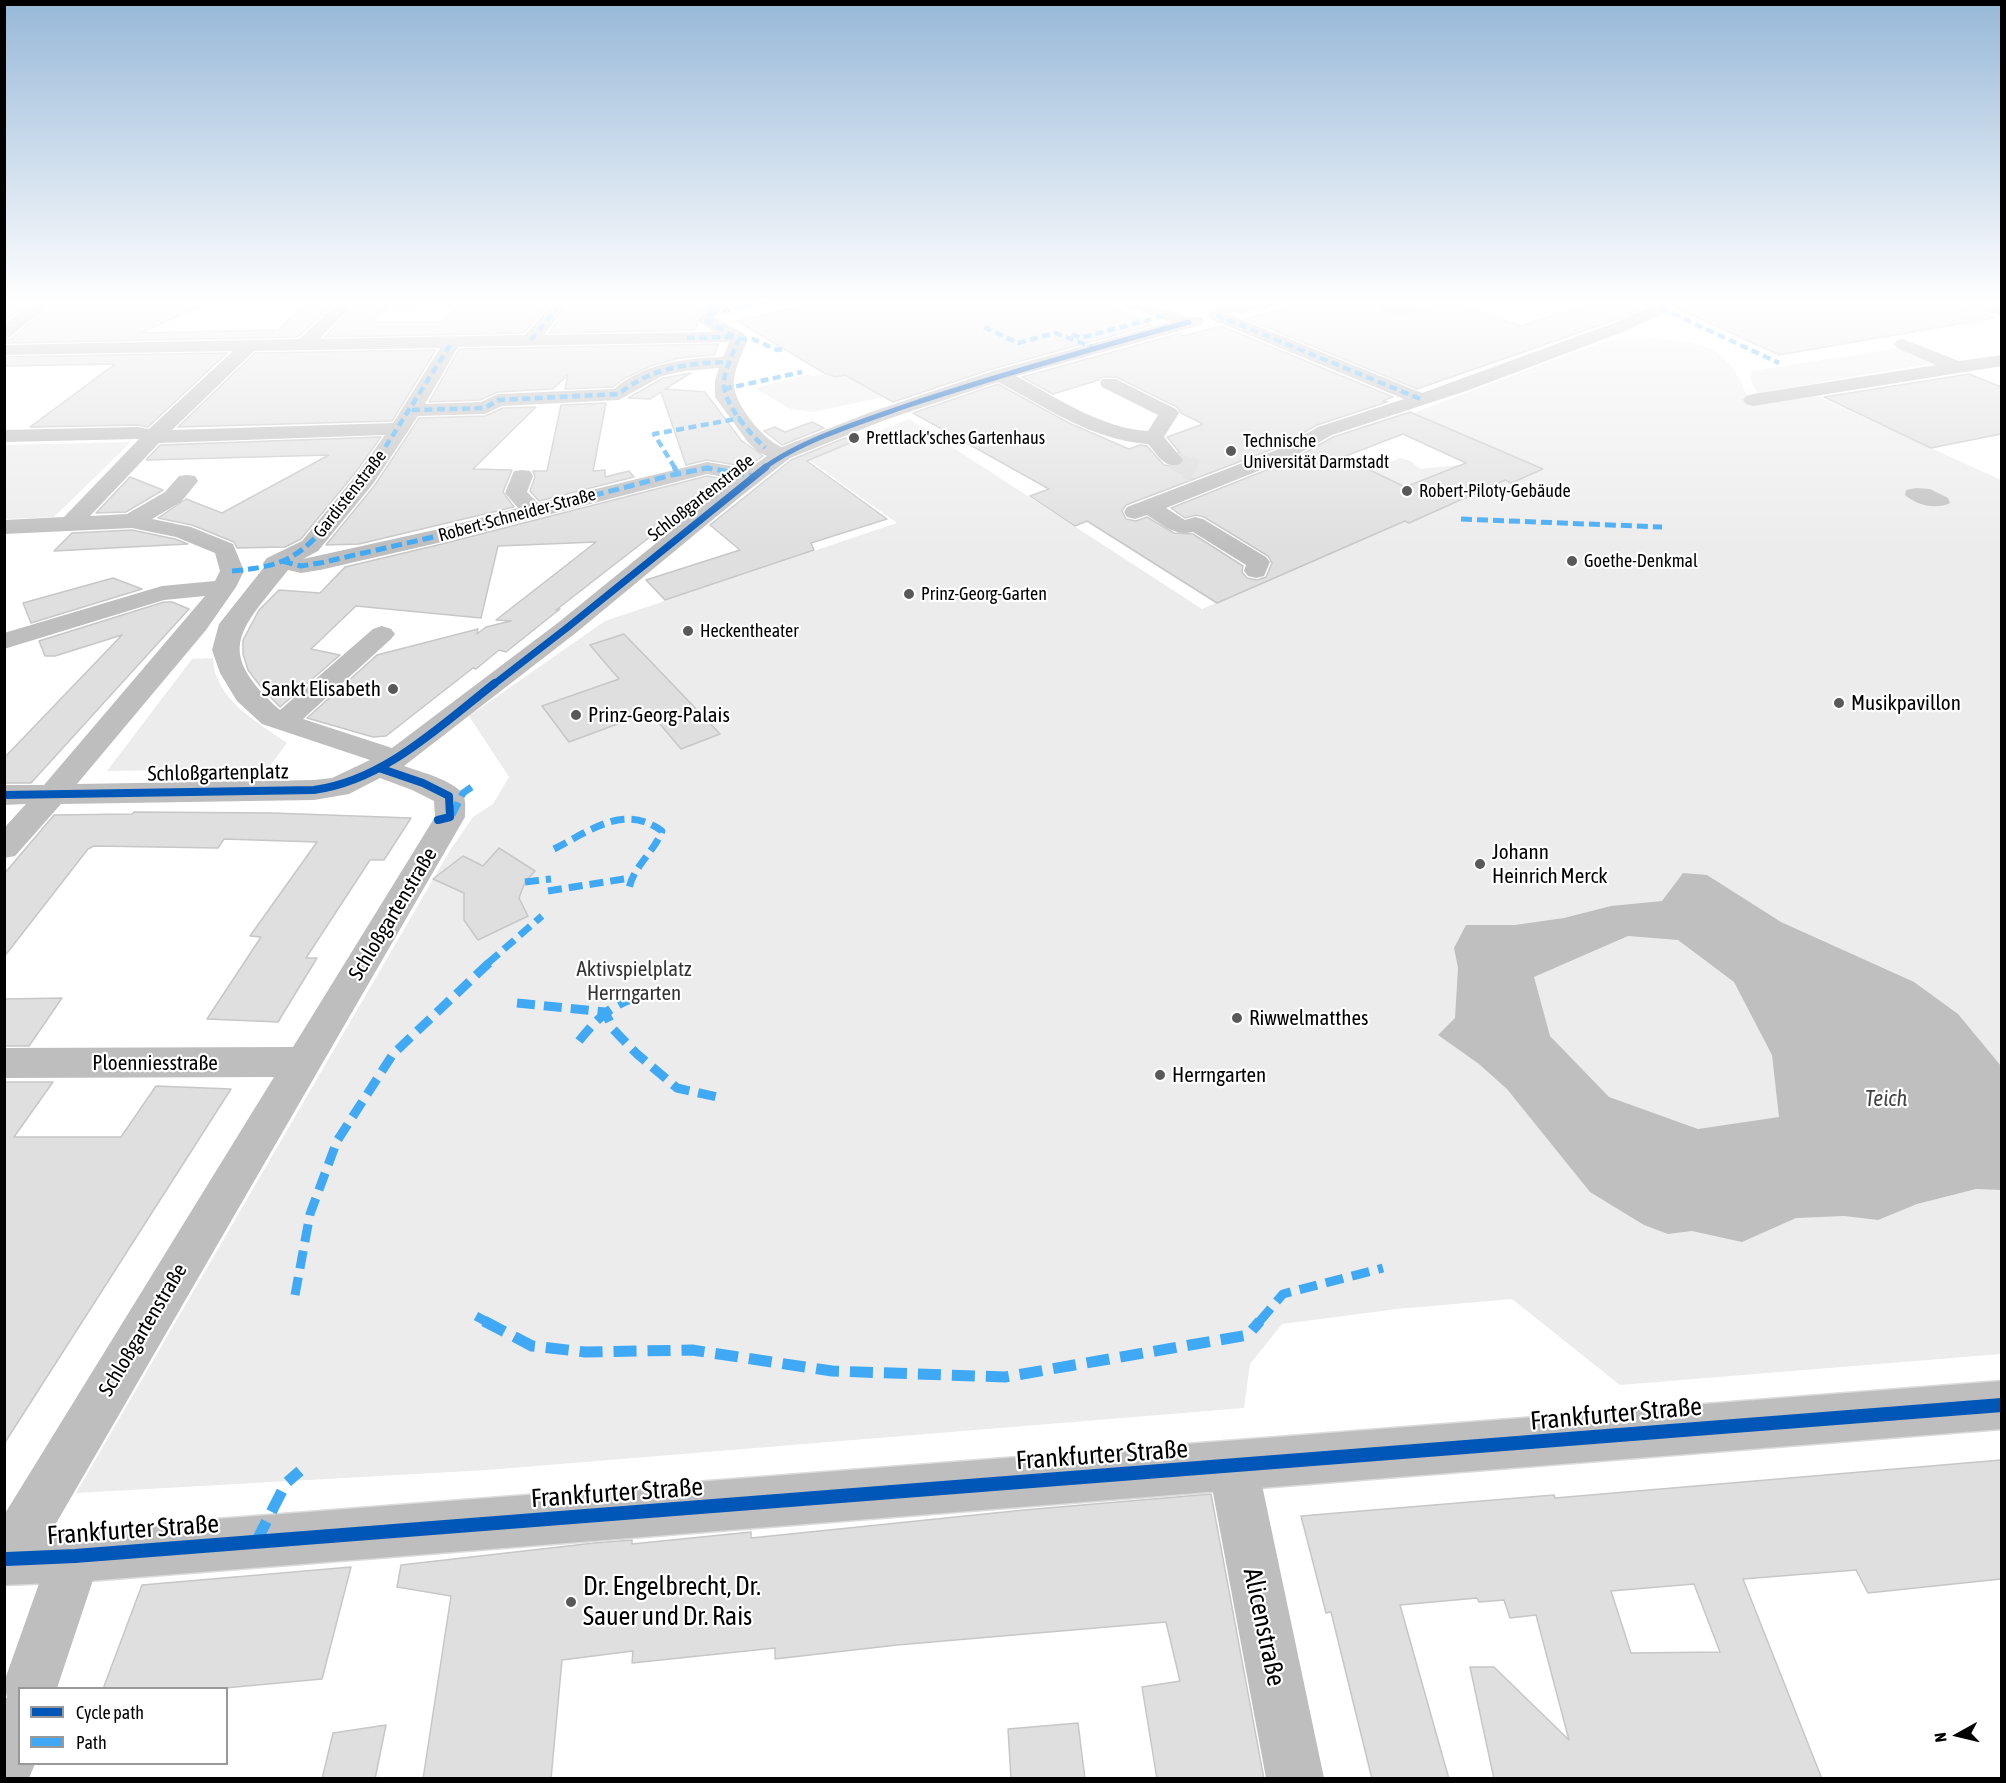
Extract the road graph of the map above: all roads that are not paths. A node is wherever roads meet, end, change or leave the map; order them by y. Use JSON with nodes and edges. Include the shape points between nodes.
{"nodes":[{"id":1,"x":211,"y":383,"type":"edge"},
{"id":2,"x":428,"y":383,"type":"edge"},
{"id":3,"x":629,"y":383,"type":"edge"},
{"id":4,"x":724,"y":383,"type":"edge"},
{"id":5,"x":976,"y":383,"type":"edge"},
{"id":6,"x":1015,"y":383,"type":"edge"},
{"id":7,"x":1109,"y":383,"type":"dead end"},
{"id":8,"x":1386,"y":383,"type":"edge"},
{"id":9,"x":1467,"y":383,"type":"edge"},
{"id":10,"x":1854,"y":383,"type":"edge"},
{"id":11,"x":1423,"y":400,"type":"junction"},
{"id":12,"x":1754,"y":400,"type":"dead end"},
{"id":13,"x":412,"y":410,"type":"junction"},
{"id":14,"x":399,"y":429,"type":"junction"},
{"id":15,"x":4,"y":436,"type":"edge"},
{"id":16,"x":156,"y":436,"type":"junction"},
{"id":17,"x":1154,"y":438,"type":"junction"},
{"id":18,"x":783,"y":454,"type":"junction"},
{"id":19,"x":1173,"y":460,"type":"tunnel mouth"},
{"id":20,"x":1195,"y":471,"type":"tunnel mouth"},
{"id":21,"x":522,"y":476,"type":"dead end"},
{"id":22,"x":753,"y":476,"type":"junction"},
{"id":23,"x":1218,"y":479,"type":"junction"},
{"id":24,"x":187,"y":481,"type":"dead end"},
{"id":25,"x":533,"y":511,"type":"junction"},
{"id":26,"x":132,"y":521,"type":"junction"},
{"id":27,"x":71,"y":523,"type":"junction"},
{"id":28,"x":4,"y":526,"type":"edge"},
{"id":29,"x":282,"y":561,"type":"junction"},
{"id":30,"x":1256,"y":571,"type":"dead end"},
{"id":31,"x":228,"y":579,"type":"junction"},
{"id":32,"x":232,"y":624,"type":"junction"},
{"id":33,"x":192,"y":629,"type":"junction"},
{"id":34,"x":382,"y":634,"type":"dead end"},
{"id":35,"x":4,"y":641,"type":"edge"},
{"id":36,"x":283,"y":722,"type":"junction"},
{"id":37,"x":387,"y":763,"type":"junction"},
{"id":38,"x":54,"y":794,"type":"junction"},
{"id":39,"x":4,"y":795,"type":"edge"},
{"id":40,"x":4,"y":848,"type":"edge"},
{"id":41,"x":305,"y":1062,"type":"junction"},
{"id":42,"x":4,"y":1063,"type":"edge"},
{"id":43,"x":2001,"y":1405,"type":"edge"},
{"id":44,"x":1234,"y":1471,"type":"junction"},
{"id":45,"x":75,"y":1556,"type":"junction"},
{"id":46,"x":5,"y":1559,"type":"edge"},
{"id":47,"x":31,"y":1687,"type":"edge"},
{"id":48,"x":18,"y":1727,"type":"edge"},
{"id":49,"x":4,"y":1770,"type":"edge"},
{"id":50,"x":1295,"y":1779,"type":"edge"}],
"edges":[{"from":1,"to":16,"type":"street"},
{"from":2,"to":13,"type":"street","name":"Gardistenstraße"},
{"from":3,"to":13,"type":"street","via":[[619,394],[498,400],[485,408]]},
{"from":4,"to":18,"type":"street","via":[[725,396],[753,437],[765,448]]},
{"from":5,"to":18,"type":"street","name":"Schloßgartenstraße"},
{"from":6,"to":17,"type":"street","via":[[1100,428],[1126,436]]},
{"from":7,"to":17,"type":"street","via":[[1169,413]]},
{"from":8,"to":11,"type":"street"},
{"from":9,"to":11,"type":"street"},
{"from":10,"to":12,"type":"street"},
{"from":11,"to":23,"type":"street","via":[[1325,431],[1286,453]]},
{"from":13,"to":14,"type":"street","name":"Gardistenstraße"},
{"from":14,"to":16,"type":"street"},
{"from":14,"to":29,"type":"street","name":"Gardistenstraße","via":[[365,479],[309,546]]},
{"from":15,"to":16,"type":"street"},
{"from":16,"to":27,"type":"street"},
{"from":17,"to":19,"type":"street"},
{"from":18,"to":22,"type":"street","name":"Schloßgartenstraße"},
{"from":20,"to":23,"type":"street"},
{"from":21,"to":25,"type":"street","via":[[516,493]]},
{"from":22,"to":25,"type":"street","name":"Robert-Schneider-Straße","via":[[707,468]]},
{"from":22,"to":37,"type":"street","name":"Schloßgartenstraße","via":[[568,627]]},
{"from":23,"to":30,"type":"street","via":[[1142,509],[1183,528],[1195,524],[1258,562]]},
{"from":24,"to":26,"type":"street","via":[[173,497]]},
{"from":25,"to":29,"type":"street","name":"Robert-Schneider-Straße","via":[[320,563],[301,566]]},
{"from":26,"to":27,"type":"street"},
{"from":26,"to":31,"type":"street","via":[[183,532],[225,549]]},
{"from":27,"to":28,"type":"street"},
{"from":29,"to":31,"type":"street","name":"Gardistenstraße"},
{"from":29,"to":32,"type":"street"},
{"from":31,"to":33,"type":"street"},
{"from":31,"to":35,"type":"street","via":[[162,593]]},
{"from":32,"to":33,"type":"street"},
{"from":32,"to":36,"type":"street","via":[[225,650],[233,673],[247,695],[272,718]]},
{"from":33,"to":38,"type":"street"},
{"from":34,"to":36,"type":"street"},
{"from":36,"to":37,"type":"street"},
{"from":37,"to":38,"type":"street","name":"Schloßgartenplatz","via":[[338,787],[314,790]]},
{"from":37,"to":41,"type":"street","name":"Schloßgartenstraße","via":[[449,796],[450,817]]},
{"from":38,"to":39,"type":"street","name":"Schloßgartenplatz"},
{"from":38,"to":40,"type":"street"},
{"from":41,"to":42,"type":"street","name":"Ploenniesstraße"},
{"from":41,"to":46,"type":"street","name":"Schloßgartenstraße"},
{"from":43,"to":44,"type":"street","name":"Frankfurter Straße"},
{"from":44,"to":45,"type":"street","name":"Frankfurter Straße"},
{"from":44,"to":50,"type":"street","name":"Alicenstraße"},
{"from":45,"to":46,"type":"street","name":"Frankfurter Straße"},
{"from":45,"to":47,"type":"street"},
{"from":48,"to":49,"type":"street"}]}
